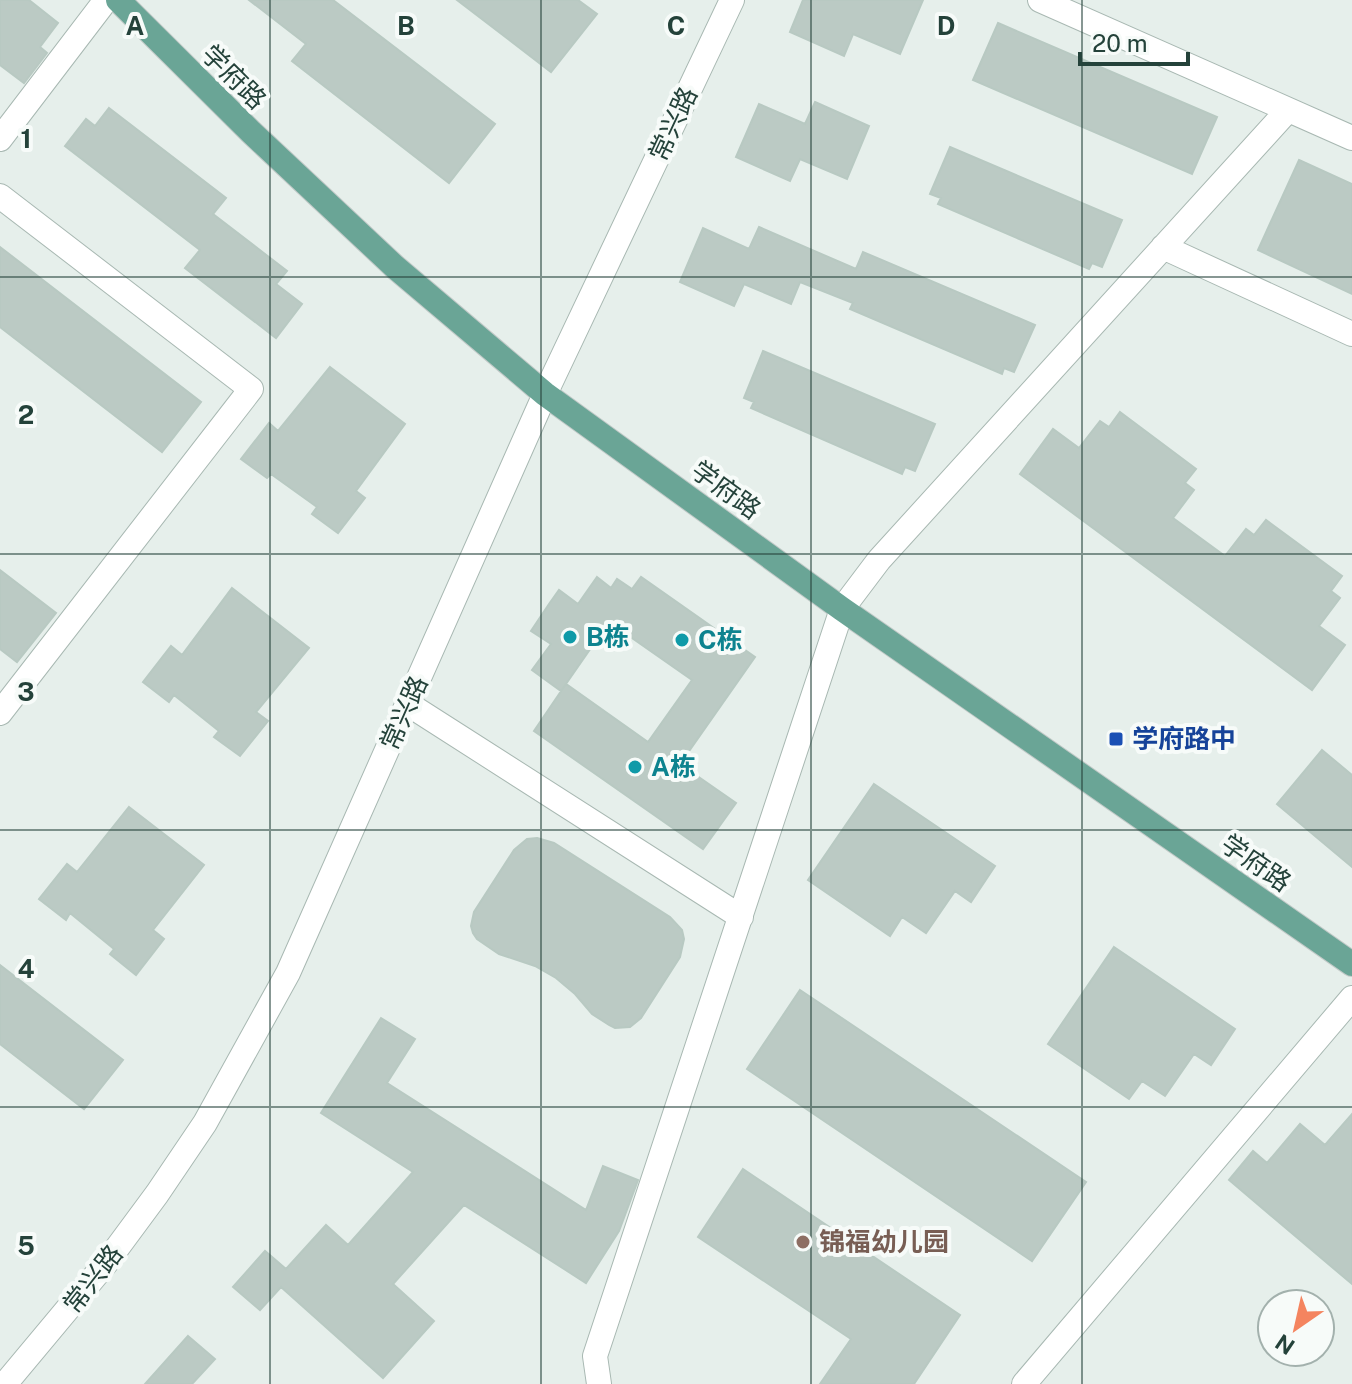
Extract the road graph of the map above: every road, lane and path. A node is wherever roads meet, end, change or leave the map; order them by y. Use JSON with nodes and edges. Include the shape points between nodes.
{"nodes":[{"id":1,"x":106,"y":0,"type":"edge"},
{"id":2,"x":118,"y":0,"type":"edge"},
{"id":3,"x":732,"y":0,"type":"edge"},
{"id":4,"x":1040,"y":0,"type":"edge"},
{"id":5,"x":1288,"y":110,"type":"junction"},
{"id":6,"x":1352,"y":138,"type":"edge"},
{"id":7,"x":0,"y":139,"type":"edge"},
{"id":8,"x":0,"y":196,"type":"edge"},
{"id":9,"x":1163,"y":247,"type":"junction"},
{"id":10,"x":1352,"y":334,"type":"edge"},
{"id":11,"x":545,"y":394,"type":"junction"},
{"id":12,"x":842,"y":609,"type":"junction"},
{"id":13,"x":408,"y":704,"type":"junction"},
{"id":14,"x":0,"y":713,"type":"edge"},
{"id":15,"x":741,"y":917,"type":"junction"},
{"id":16,"x":1352,"y":964,"type":"edge"},
{"id":17,"x":1352,"y":998,"type":"edge"},
{"id":18,"x":6,"y":1383,"type":"edge"},
{"id":19,"x":599,"y":1384,"type":"edge"},
{"id":20,"x":1024,"y":1384,"type":"edge"}],
"edges":[{"from":1,"to":7,"type":"street"},
{"from":2,"to":11,"type":"main road","name":"学府路","via":[[395,267]]},
{"from":3,"to":11,"type":"street","name":"常兴路"},
{"from":4,"to":5,"type":"street"},
{"from":5,"to":6,"type":"street"},
{"from":5,"to":9,"type":"street"},
{"from":8,"to":14,"type":"street","via":[[251,389]]},
{"from":9,"to":10,"type":"street"},
{"from":9,"to":12,"type":"street","via":[[879,560]]},
{"from":11,"to":12,"type":"main road","name":"学府路"},
{"from":11,"to":13,"type":"street","name":"常兴路"},
{"from":12,"to":15,"type":"street"},
{"from":12,"to":16,"type":"main road","name":"学府路"},
{"from":13,"to":15,"type":"street"},
{"from":13,"to":18,"type":"street","name":"常兴路","via":[[288,973],[205,1123],[106,1263]]},
{"from":15,"to":19,"type":"street","via":[[595,1356]]},
{"from":17,"to":20,"type":"street"}]}
